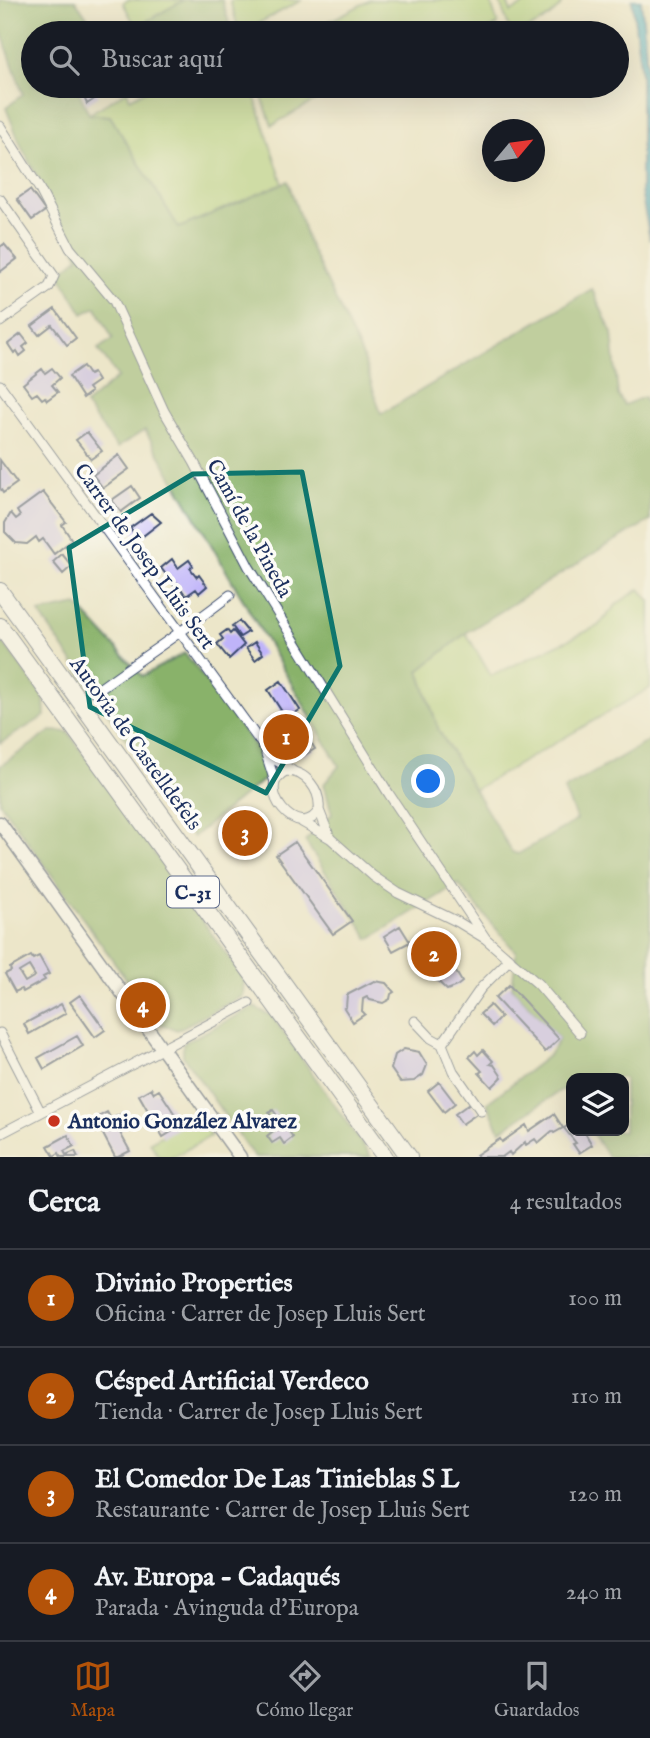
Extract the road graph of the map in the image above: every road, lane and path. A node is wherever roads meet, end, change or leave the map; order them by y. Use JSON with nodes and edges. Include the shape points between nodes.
{"nodes":[{"id":1,"x":0,"y":126,"type":"edge"},
{"id":2,"x":0,"y":199,"type":"edge"},
{"id":3,"x":0,"y":322,"type":"edge"},
{"id":4,"x":0,"y":385,"type":"edge"},
{"id":5,"x":0,"y":591,"type":"edge"},
{"id":6,"x":230,"y":595,"type":"dead end"},
{"id":7,"x":0,"y":626,"type":"edge"},
{"id":8,"x":180,"y":633,"type":"junction"},
{"id":9,"x":95,"y":692,"type":"dead end"},
{"id":10,"x":263,"y":746,"type":"junction"},
{"id":11,"x":293,"y":771,"type":"junction"},
{"id":12,"x":275,"y":782,"type":"junction"},
{"id":13,"x":318,"y":810,"type":"junction"},
{"id":14,"x":302,"y":822,"type":"junction"},
{"id":15,"x":0,"y":823,"type":"edge"},
{"id":16,"x":330,"y":838,"type":"junction"},
{"id":17,"x":486,"y":939,"type":"junction"},
{"id":18,"x":510,"y":959,"type":"junction"},
{"id":19,"x":249,"y":1003,"type":"dead end"},
{"id":20,"x":415,"y":1021,"type":"dead end"},
{"id":21,"x":0,"y":1033,"type":"edge"},
{"id":22,"x":580,"y":1033,"type":"dead end"},
{"id":23,"x":442,"y":1044,"type":"junction"},
{"id":24,"x":162,"y":1048,"type":"junction"},
{"id":25,"x":40,"y":1111,"type":"junction"},
{"id":26,"x":481,"y":1111,"type":"dead end"},
{"id":27,"x":0,"y":1134,"type":"edge"},
{"id":28,"x":240,"y":1157,"type":"edge"},
{"id":29,"x":385,"y":1157,"type":"edge"},
{"id":30,"x":410,"y":1157,"type":"edge"}],
"edges":[{"from":1,"to":17,"type":"street","name":"Camí de la Pineda","via":[[70,248],[114,301],[156,395],[248,567],[388,794]]},
{"from":2,"to":3,"type":"street","via":[[54,280]]},
{"from":4,"to":8,"type":"street","name":"Carrer de Josep Lluis Sert"},
{"from":5,"to":30,"type":"highway","name":"Autovia de Castelldefels","number":"C-31"},
{"from":6,"to":8,"type":"street"},
{"from":7,"to":29,"type":"highway","name":"Autovia de Castelldefels","number":"C-31"},
{"from":8,"to":9,"type":"street"},
{"from":8,"to":10,"type":"street","name":"Carrer de Josep Lluis Sert"},
{"from":10,"to":11,"type":"street","name":"Carrer de Josep Lluis Sert","via":[[275,761]]},
{"from":10,"to":12,"type":"street","name":"Carrer de Josep Lluis Sert"},
{"from":11,"to":12,"type":"street","via":[[280,773]]},
{"from":11,"to":13,"type":"street","name":"Carrer de Josep Lluis Sert","via":[[314,787]]},
{"from":12,"to":14,"type":"street","name":"Carrer de Josep Lluis Sert","via":[[280,806]]},
{"from":13,"to":14,"type":"street"},
{"from":13,"to":16,"type":"street","name":"Carrer de Josep Lluis Sert"},
{"from":14,"to":16,"type":"street","name":"Carrer de Josep Lluis Sert"},
{"from":15,"to":24,"type":"street"},
{"from":16,"to":17,"type":"street","name":"Carrer de Josep Lluis Sert","via":[[398,893]]},
{"from":17,"to":18,"type":"street","name":"Carrer de Josep Lluis Sert"},
{"from":18,"to":22,"type":"street","name":"Carrer de Josep Lluis Sert"},
{"from":18,"to":23,"type":"street","via":[[481,988]]},
{"from":19,"to":24,"type":"street"},
{"from":20,"to":23,"type":"street"},
{"from":21,"to":25,"type":"street"},
{"from":23,"to":26,"type":"street","via":[[453,1071]]},
{"from":24,"to":25,"type":"street"},
{"from":24,"to":28,"type":"street"},
{"from":25,"to":27,"type":"street"}]}
